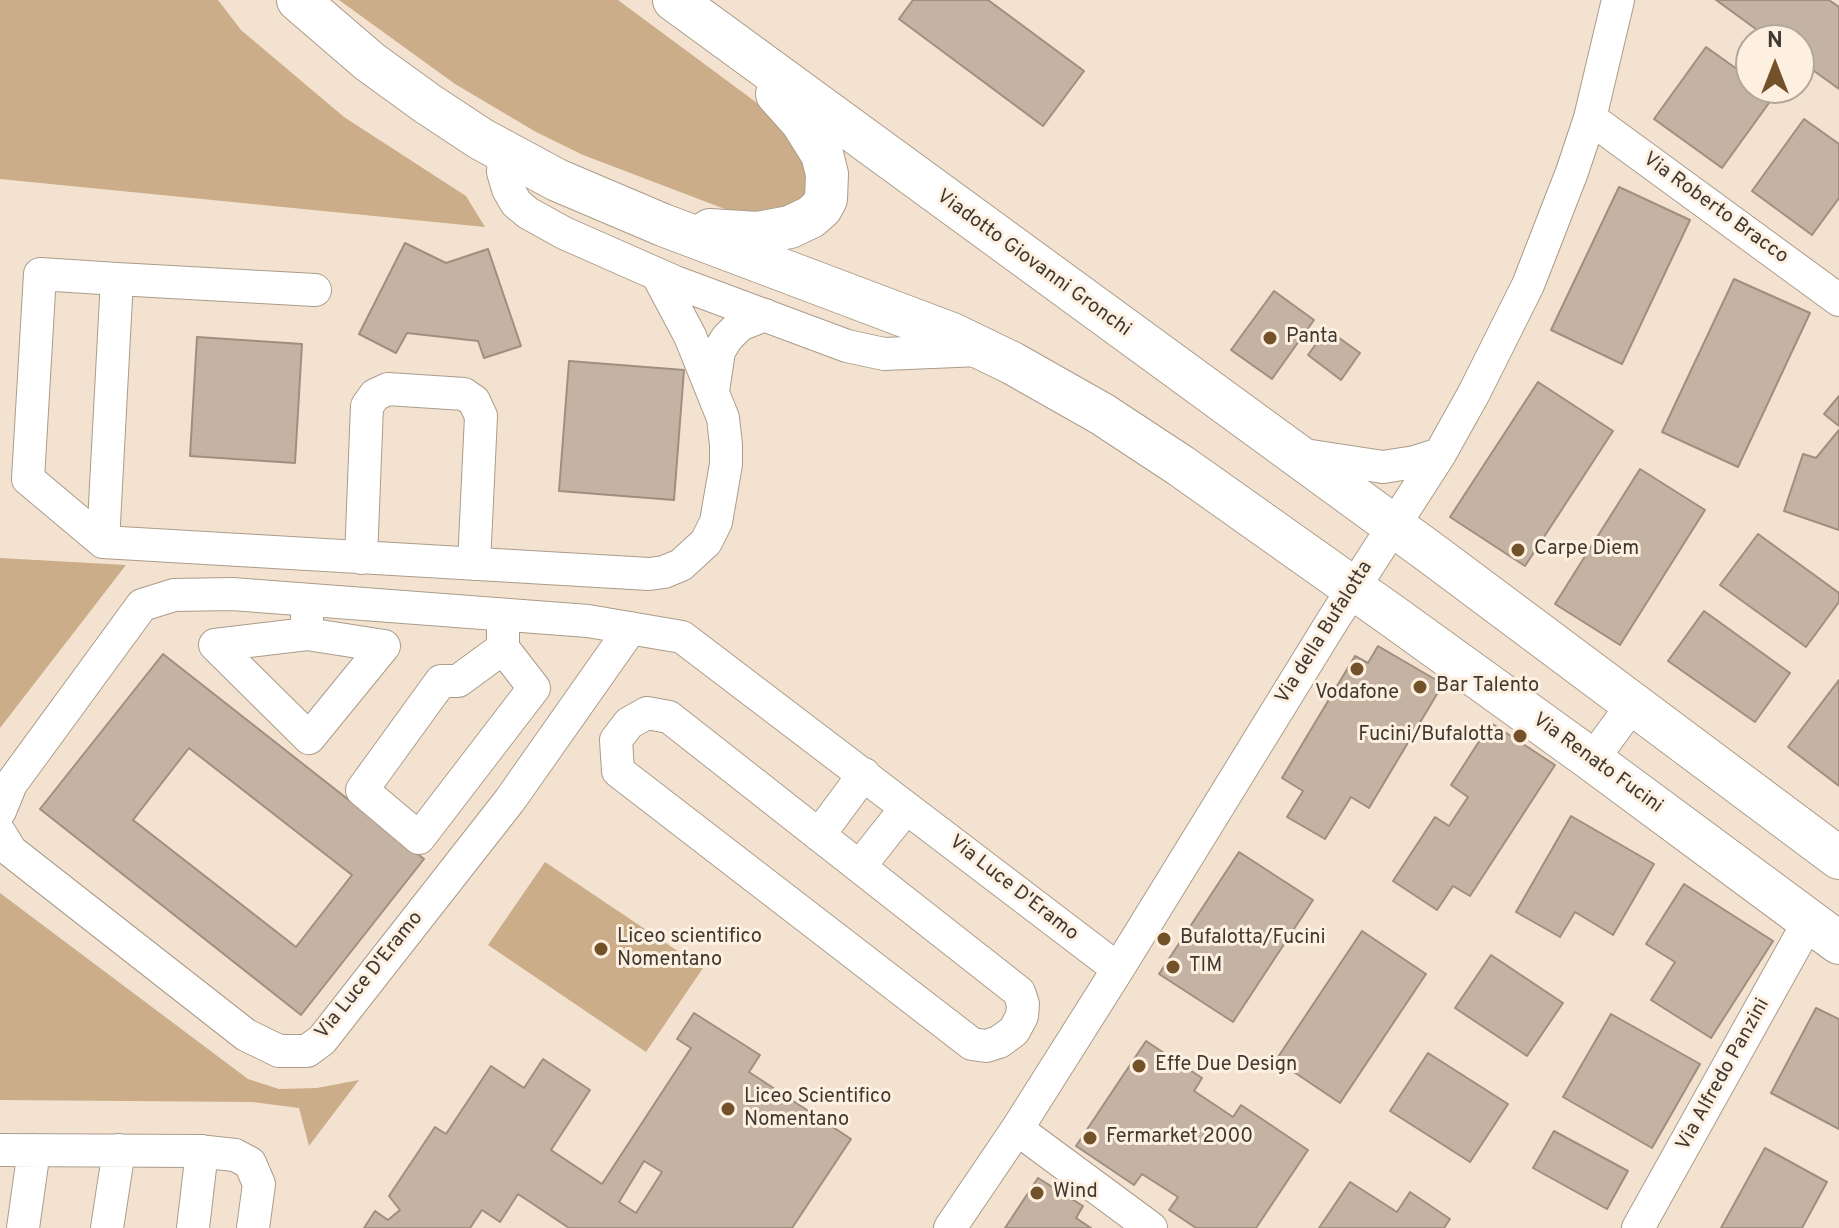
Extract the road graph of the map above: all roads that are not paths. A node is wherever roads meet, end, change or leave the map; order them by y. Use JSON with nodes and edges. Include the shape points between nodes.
{"nodes":[{"id":1,"x":298,"y":0,"type":"edge"},
{"id":2,"x":674,"y":0,"type":"edge"},
{"id":3,"x":1618,"y":0,"type":"edge"},
{"id":4,"x":1590,"y":118,"type":"junction"},
{"id":5,"x":504,"y":152,"type":"junction"},
{"id":6,"x":619,"y":208,"type":"junction"},
{"id":7,"x":657,"y":274,"type":"junction"},
{"id":8,"x":117,"y":279,"type":"junction"},
{"id":9,"x":315,"y":290,"type":"dead end"},
{"id":10,"x":1839,"y":300,"type":"edge"},
{"id":11,"x":765,"y":315,"type":"junction"},
{"id":12,"x":984,"y":349,"type":"junction"},
{"id":13,"x":713,"y":394,"type":"junction"},
{"id":14,"x":1289,"y":452,"type":"junction"},
{"id":15,"x":1440,"y":454,"type":"junction"},
{"id":16,"x":1392,"y":526,"type":"junction"},
{"id":17,"x":103,"y":542,"type":"junction"},
{"id":18,"x":361,"y":558,"type":"junction"},
{"id":19,"x":474,"y":564,"type":"junction"},
{"id":20,"x":1353,"y":588,"type":"junction"},
{"id":21,"x":307,"y":600,"type":"junction"},
{"id":22,"x":503,"y":615,"type":"junction"},
{"id":23,"x":631,"y":628,"type":"junction"},
{"id":24,"x":299,"y":635,"type":"junction"},
{"id":25,"x":503,"y":648,"type":"junction"},
{"id":26,"x":257,"y":686,"type":"junction"},
{"id":27,"x":1633,"y":704,"type":"junction"},
{"id":28,"x":1592,"y":760,"type":"junction"},
{"id":29,"x":864,"y":774,"type":"junction"},
{"id":30,"x":906,"y":808,"type":"junction"},
{"id":31,"x":0,"y":811,"type":"edge"},
{"id":32,"x":0,"y":833,"type":"edge"},
{"id":33,"x":819,"y":835,"type":"junction"},
{"id":34,"x":1839,"y":858,"type":"edge"},
{"id":35,"x":860,"y":866,"type":"junction"},
{"id":36,"x":1824,"y":932,"type":"edge"},
{"id":37,"x":1118,"y":969,"type":"junction"},
{"id":38,"x":1017,"y":1129,"type":"junction"},
{"id":39,"x":0,"y":1150,"type":"edge"},
{"id":40,"x":34,"y":1150,"type":"junction"},
{"id":41,"x":119,"y":1150,"type":"junction"},
{"id":42,"x":202,"y":1151,"type":"junction"},
{"id":43,"x":23,"y":1228,"type":"edge"},
{"id":44,"x":107,"y":1228,"type":"edge"},
{"id":45,"x":193,"y":1228,"type":"edge"},
{"id":46,"x":253,"y":1228,"type":"edge"},
{"id":47,"x":950,"y":1228,"type":"edge"},
{"id":48,"x":1151,"y":1228,"type":"edge"},
{"id":49,"x":1638,"y":1228,"type":"edge"}],
"edges":[{"from":1,"to":5,"type":"main road","via":[[370,62]]},
{"from":2,"to":6,"type":"main road","via":[[802,122],[822,154],[826,199],[801,224],[758,233],[696,228]]},
{"from":2,"to":14,"type":"main road","name":"Viadotto Giovanni Gronchi"},
{"from":3,"to":4,"type":"street","name":"Via della Bufalotta"},
{"from":4,"to":10,"type":"street","name":"Via Roberto Bracco"},
{"from":4,"to":15,"type":"street","name":"Via della Bufalotta","via":[[1528,285]]},
{"from":5,"to":6,"type":"main road"},
{"from":5,"to":7,"type":"street","via":[[508,189],[528,213]]},
{"from":6,"to":12,"type":"main road"},
{"from":7,"to":11,"type":"street"},
{"from":7,"to":13,"type":"street"},
{"from":8,"to":9,"type":"street"},
{"from":8,"to":17,"type":"street"},
{"from":8,"to":17,"type":"street","via":[[40,274],[28,479]]},
{"from":11,"to":12,"type":"street","via":[[884,354]]},
{"from":11,"to":13,"type":"street","via":[[740,325],[727,338],[714,371]]},
{"from":12,"to":20,"type":"main road","via":[[1150,445]]},
{"from":13,"to":19,"type":"street","via":[[726,445],[716,522],[706,542],[681,565],[649,574]]},
{"from":14,"to":15,"type":"street","via":[[1383,467]]},
{"from":14,"to":16,"type":"main road","name":"Viadotto Giovanni Gronchi"},
{"from":15,"to":16,"type":"street","name":"Via della Bufalotta"},
{"from":16,"to":20,"type":"street","name":"Via della Bufalotta"},
{"from":16,"to":27,"type":"main road"},
{"from":17,"to":18,"type":"street"},
{"from":18,"to":19,"type":"street"},
{"from":18,"to":19,"type":"street","via":[[367,406],[388,389],[464,394],[474,401],[481,416]]},
{"from":20,"to":28,"type":"main road","name":"Via Renato Fucini"},
{"from":20,"to":37,"type":"street","name":"Via della Bufalotta"},
{"from":21,"to":22,"type":"street","name":"Via Luce D'Eramo"},
{"from":21,"to":24,"type":"street"},
{"from":21,"to":31,"type":"street","name":"Via Luce D'Eramo","via":[[213,592],[174,595],[142,605],[11,784]]},
{"from":22,"to":23,"type":"street","name":"Via Luce D'Eramo"},
{"from":22,"to":25,"type":"street"},
{"from":23,"to":29,"type":"street","name":"Via Luce D'Eramo","via":[[682,637]]},
{"from":23,"to":32,"type":"street","name":"Via Luce D'Eramo","via":[[510,800],[322,1040],[307,1051],[279,1051],[246,1035],[11,851]]},
{"from":24,"to":26,"type":"street"},
{"from":24,"to":26,"type":"street","via":[[215,645]]},
{"from":24,"to":26,"type":"street","via":[[384,646],[309,738]]},
{"from":25,"to":25,"type":"street","via":[[534,688],[419,838],[362,790],[441,681],[458,681]]},
{"from":27,"to":28,"type":"street"},
{"from":27,"to":34,"type":"main road"},
{"from":28,"to":36,"type":"main road","name":"Via Renato Fucini"},
{"from":29,"to":30,"type":"street","name":"Via Luce D'Eramo"},
{"from":29,"to":33,"type":"street"},
{"from":30,"to":35,"type":"street"},
{"from":30,"to":37,"type":"street","name":"Via Luce D'Eramo"},
{"from":33,"to":35,"type":"street"},
{"from":33,"to":35,"type":"street","via":[[669,717],[647,713],[629,723],[616,740],[618,771],[972,1044],[999,1042],[1014,1031],[1022,1016],[1019,992]]},
{"from":36,"to":49,"type":"street","name":"Via Alfredo Panzini"},
{"from":37,"to":38,"type":"street","name":"Via della Bufalotta"},
{"from":38,"to":47,"type":"street","name":"Via della Bufalotta"},
{"from":38,"to":48,"type":"street"},
{"from":39,"to":40,"type":"street"},
{"from":40,"to":41,"type":"street"},
{"from":40,"to":43,"type":"street"},
{"from":41,"to":42,"type":"street"},
{"from":41,"to":44,"type":"street"},
{"from":42,"to":45,"type":"street"},
{"from":42,"to":46,"type":"street","via":[[235,1155],[250,1163],[259,1184]]}]}
